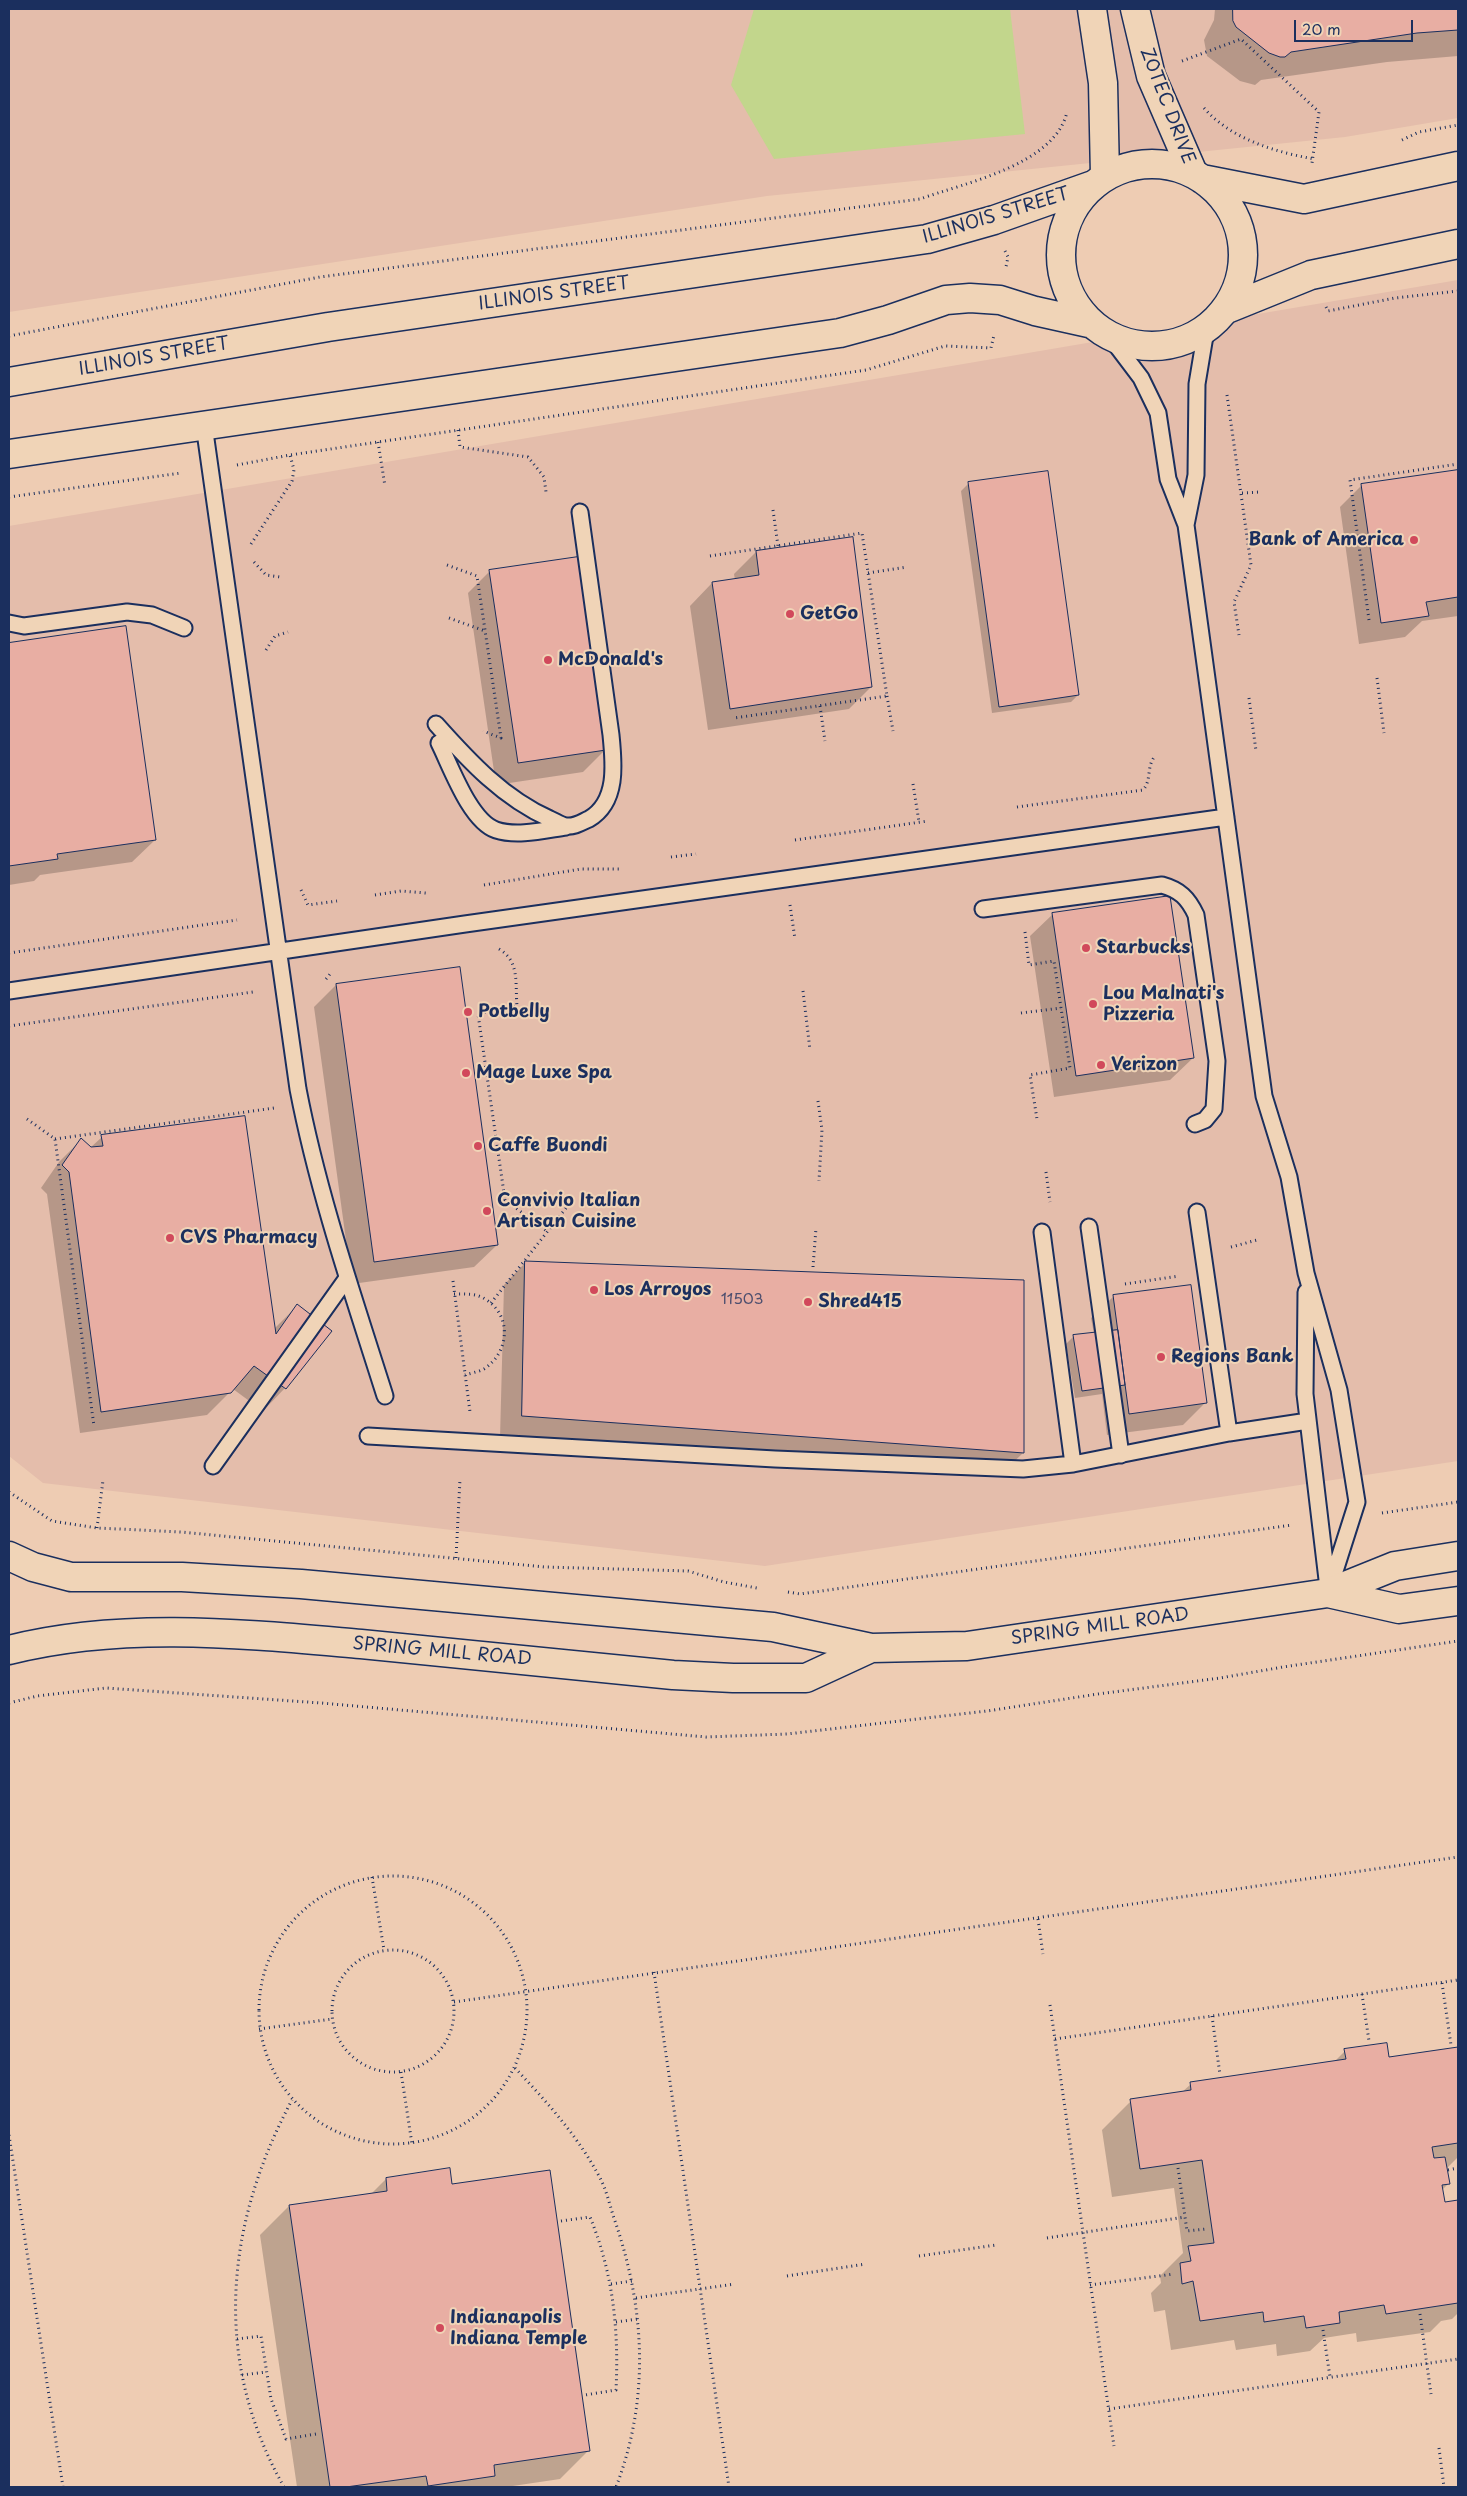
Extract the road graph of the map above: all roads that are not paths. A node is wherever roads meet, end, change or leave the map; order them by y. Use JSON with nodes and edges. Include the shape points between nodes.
{"nodes":[{"id":1,"x":1092,"y":9,"type":"edge"},
{"id":2,"x":1135,"y":9,"type":"edge"},
{"id":3,"x":1458,"y":166,"type":"edge"},
{"id":4,"x":1198,"y":176,"type":"junction"},
{"id":5,"x":1099,"y":181,"type":"junction"},
{"id":6,"x":1458,"y":244,"type":"edge"},
{"id":7,"x":1226,"y":309,"type":"junction"},
{"id":8,"x":1100,"y":330,"type":"junction"},
{"id":9,"x":1206,"y":330,"type":"junction"},
{"id":10,"x":9,"y":382,"type":"edge"},
{"id":11,"x":204,"y":425,"type":"junction"},
{"id":12,"x":9,"y":454,"type":"edge"},
{"id":13,"x":580,"y":512,"type":"dead end"},
{"id":14,"x":1186,"y":525,"type":"junction"},
{"id":15,"x":9,"y":623,"type":"edge"},
{"id":16,"x":184,"y":628,"type":"dead end"},
{"id":17,"x":436,"y":724,"type":"dead end"},
{"id":18,"x":439,"y":743,"type":"dead end"},
{"id":19,"x":1226,"y":817,"type":"junction"},
{"id":20,"x":567,"y":826,"type":"junction"},
{"id":21,"x":983,"y":909,"type":"dead end"},
{"id":22,"x":278,"y":952,"type":"junction"},
{"id":23,"x":9,"y":991,"type":"edge"},
{"id":24,"x":1195,"y":1124,"type":"dead end"},
{"id":25,"x":1197,"y":1212,"type":"dead end"},
{"id":26,"x":1089,"y":1227,"type":"dead end"},
{"id":27,"x":1042,"y":1232,"type":"dead end"},
{"id":28,"x":1306,"y":1273,"type":"junction"},
{"id":29,"x":347,"y":1278,"type":"junction"},
{"id":30,"x":385,"y":1396,"type":"dead end"},
{"id":31,"x":1308,"y":1421,"type":"junction"},
{"id":32,"x":1229,"y":1433,"type":"junction"},
{"id":33,"x":368,"y":1436,"type":"dead end"},
{"id":34,"x":1121,"y":1455,"type":"junction"},
{"id":35,"x":1073,"y":1464,"type":"junction"},
{"id":36,"x":213,"y":1466,"type":"dead end"},
{"id":37,"x":9,"y":1556,"type":"edge"},
{"id":38,"x":1458,"y":1556,"type":"edge"},
{"id":39,"x":1328,"y":1593,"type":"junction"},
{"id":40,"x":1458,"y":1601,"type":"edge"},
{"id":41,"x":871,"y":1648,"type":"junction"},
{"id":42,"x":9,"y":1650,"type":"edge"}],
"edges":[{"from":1,"to":5,"type":"street","via":[[1102,83]]},
{"from":2,"to":4,"type":"street","name":"ZOTEC DRIVE","via":[[1151,76]]},
{"from":3,"to":4,"type":"street","via":[[1304,199]]},
{"from":4,"to":5,"type":"street","name":"ILLINOIS STREET","via":[[1171,166],[1148,164],[1126,167]]},
{"from":4,"to":7,"type":"street","via":[[1224,199],[1238,225],[1243,254],[1240,283]]},
{"from":5,"to":8,"type":"street","via":[[1076,204],[1064,227],[1060,253],[1063,278],[1073,303]]},
{"from":5,"to":10,"type":"street","name":"ILLINOIS STREET","via":[[994,220],[927,239],[328,327]]},
{"from":6,"to":7,"type":"street","via":[[1311,275]]},
{"from":7,"to":9,"type":"street"},
{"from":8,"to":9,"type":"street","via":[[1134,346],[1159,347],[1183,342]]},
{"from":8,"to":11,"type":"street","via":[[1000,300],[946,300],[840,333]]},
{"from":8,"to":14,"type":"lane","via":[[1141,378],[1158,413],[1168,479]]},
{"from":9,"to":14,"type":"lane","via":[[1197,384],[1196,475]]},
{"from":11,"to":12,"type":"street"},
{"from":11,"to":22,"type":"lane"},
{"from":13,"to":20,"type":"lane","via":[[614,767],[609,796],[596,814],[579,824]]},
{"from":14,"to":19,"type":"lane"},
{"from":15,"to":16,"type":"lane","via":[[24,626],[127,612],[152,615]]},
{"from":17,"to":20,"type":"lane","via":[[474,767],[528,809]]},
{"from":18,"to":20,"type":"lane","via":[[473,812],[495,830],[521,832]]},
{"from":19,"to":22,"type":"lane"},
{"from":19,"to":28,"type":"lane","via":[[1264,1096],[1289,1177]]},
{"from":21,"to":24,"type":"lane","via":[[1162,885],[1181,892],[1190,901],[1196,915],[1217,1061],[1214,1109],[1205,1120]]},
{"from":22,"to":23,"type":"lane"},
{"from":22,"to":29,"type":"lane","via":[[307,1136]]},
{"from":25,"to":32,"type":"lane"},
{"from":26,"to":34,"type":"lane"},
{"from":27,"to":35,"type":"lane"},
{"from":28,"to":31,"type":"lane","via":[[1305,1394]]},
{"from":28,"to":39,"type":"lane","via":[[1339,1390],[1357,1502]]},
{"from":29,"to":30,"type":"lane"},
{"from":29,"to":36,"type":"lane"},
{"from":31,"to":32,"type":"lane"},
{"from":31,"to":39,"type":"lane"},
{"from":32,"to":34,"type":"lane"},
{"from":33,"to":35,"type":"lane","via":[[1023,1469]]},
{"from":34,"to":35,"type":"lane"},
{"from":37,"to":41,"type":"street","name":"SPRING MILL ROAD","via":[[33,1567],[71,1577],[182,1577],[311,1584],[773,1628]]},
{"from":38,"to":39,"type":"street","name":"SPRING MILL ROAD","via":[[1394,1566]]},
{"from":39,"to":40,"type":"street","name":"SPRING MILL ROAD","via":[[1399,1609]]},
{"from":39,"to":41,"type":"street","name":"SPRING MILL ROAD","via":[[968,1646]]},
{"from":41,"to":42,"type":"street","name":"SPRING MILL ROAD","via":[[806,1678],[673,1675],[253,1634],[128,1632]]}]}
